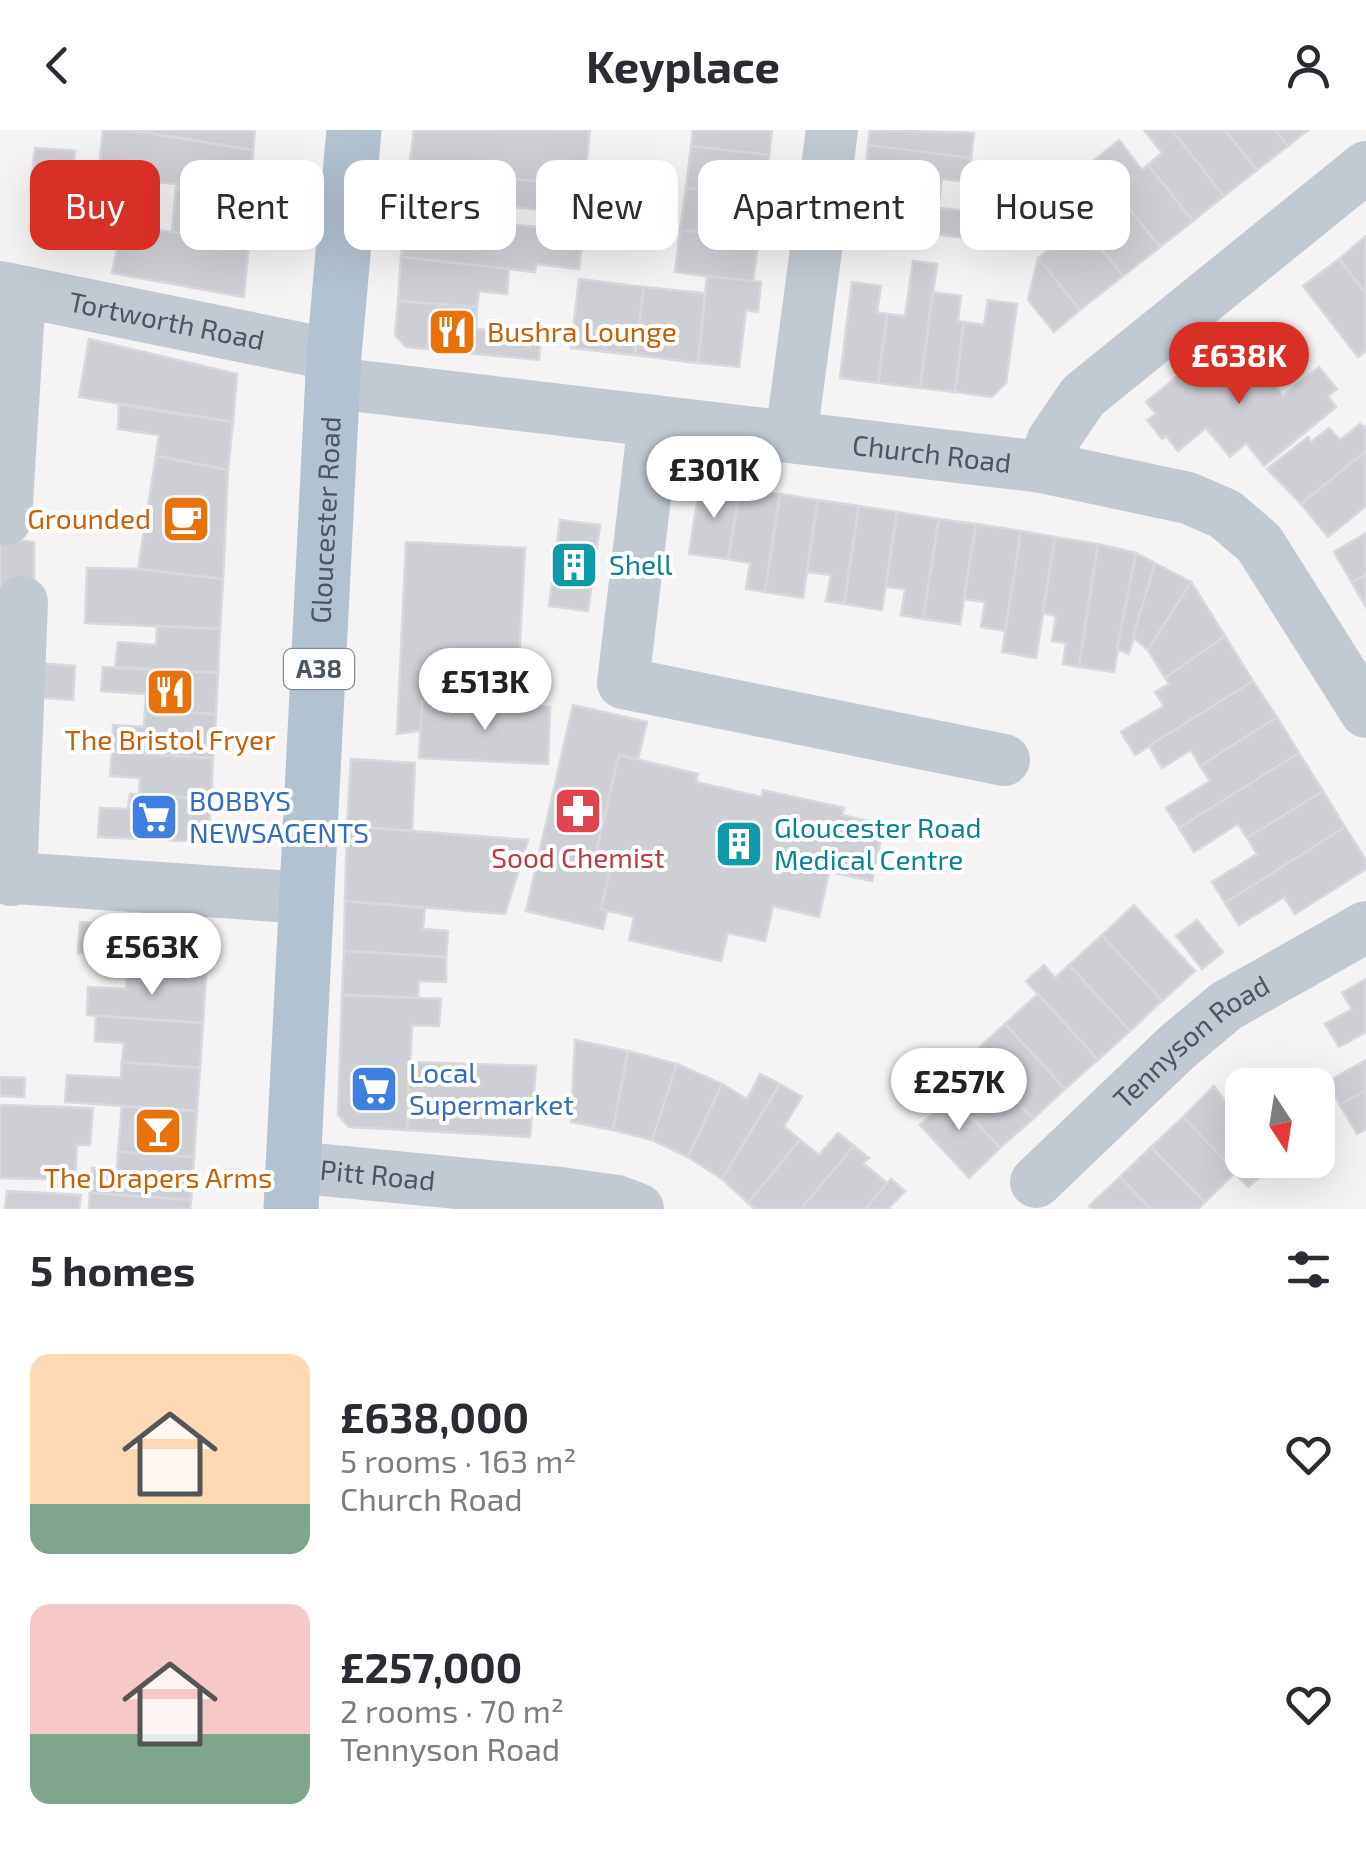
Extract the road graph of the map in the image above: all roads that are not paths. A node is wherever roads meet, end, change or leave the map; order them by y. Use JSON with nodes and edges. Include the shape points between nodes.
{"nodes":[{"id":1,"x":354,"y":130,"type":"edge"},
{"id":2,"x":832,"y":130,"type":"edge"},
{"id":3,"x":1366,"y":167,"type":"edge"},
{"id":4,"x":10,"y":290,"type":"edge"},
{"id":5,"x":334,"y":369,"type":"junction"},
{"id":6,"x":654,"y":421,"type":"junction"},
{"id":7,"x":791,"y":437,"type":"junction"},
{"id":8,"x":1042,"y":466,"type":"junction"},
{"id":9,"x":6,"y":519,"type":"dead end"},
{"id":10,"x":22,"y":602,"type":"dead end"},
{"id":11,"x":1366,"y":712,"type":"edge"},
{"id":12,"x":1004,"y":760,"type":"dead end"},
{"id":13,"x":5,"y":878,"type":"edge"},
{"id":14,"x":308,"y":898,"type":"junction"},
{"id":15,"x":1366,"y":927,"type":"edge"},
{"id":16,"x":1036,"y":1182,"type":"dead end"},
{"id":17,"x":292,"y":1188,"type":"edge"},
{"id":18,"x":560,"y":1201,"type":"edge"},
{"id":19,"x":638,"y":1209,"type":"edge"}],
"edges":[{"from":1,"to":5,"type":"main road","name":"Gloucester Road","number":"A38"},
{"from":2,"to":7,"type":"street"},
{"from":3,"to":8,"type":"street","via":[[1083,396]]},
{"from":4,"to":5,"type":"street","name":"Tortworth Road"},
{"from":4,"to":9,"type":"street"},
{"from":5,"to":6,"type":"street","name":"Church Road"},
{"from":5,"to":14,"type":"main road","name":"Gloucester Road","number":"A38"},
{"from":6,"to":7,"type":"street","name":"Church Road"},
{"from":6,"to":12,"type":"street","via":[[623,683]]},
{"from":7,"to":8,"type":"street","name":"Church Road"},
{"from":8,"to":11,"type":"street","name":"Church Road","via":[[1188,498],[1225,514],[1259,543]]},
{"from":10,"to":13,"type":"street"},
{"from":13,"to":14,"type":"street"},
{"from":14,"to":17,"type":"main road","name":"Gloucester Road","number":"A38"},
{"from":15,"to":16,"type":"street","name":"Tennyson Road","via":[[1226,1006]]},
{"from":17,"to":18,"type":"street","name":"Pitt Road"},
{"from":18,"to":19,"type":"street","name":"Pitt Road","via":[[617,1201]]}]}
